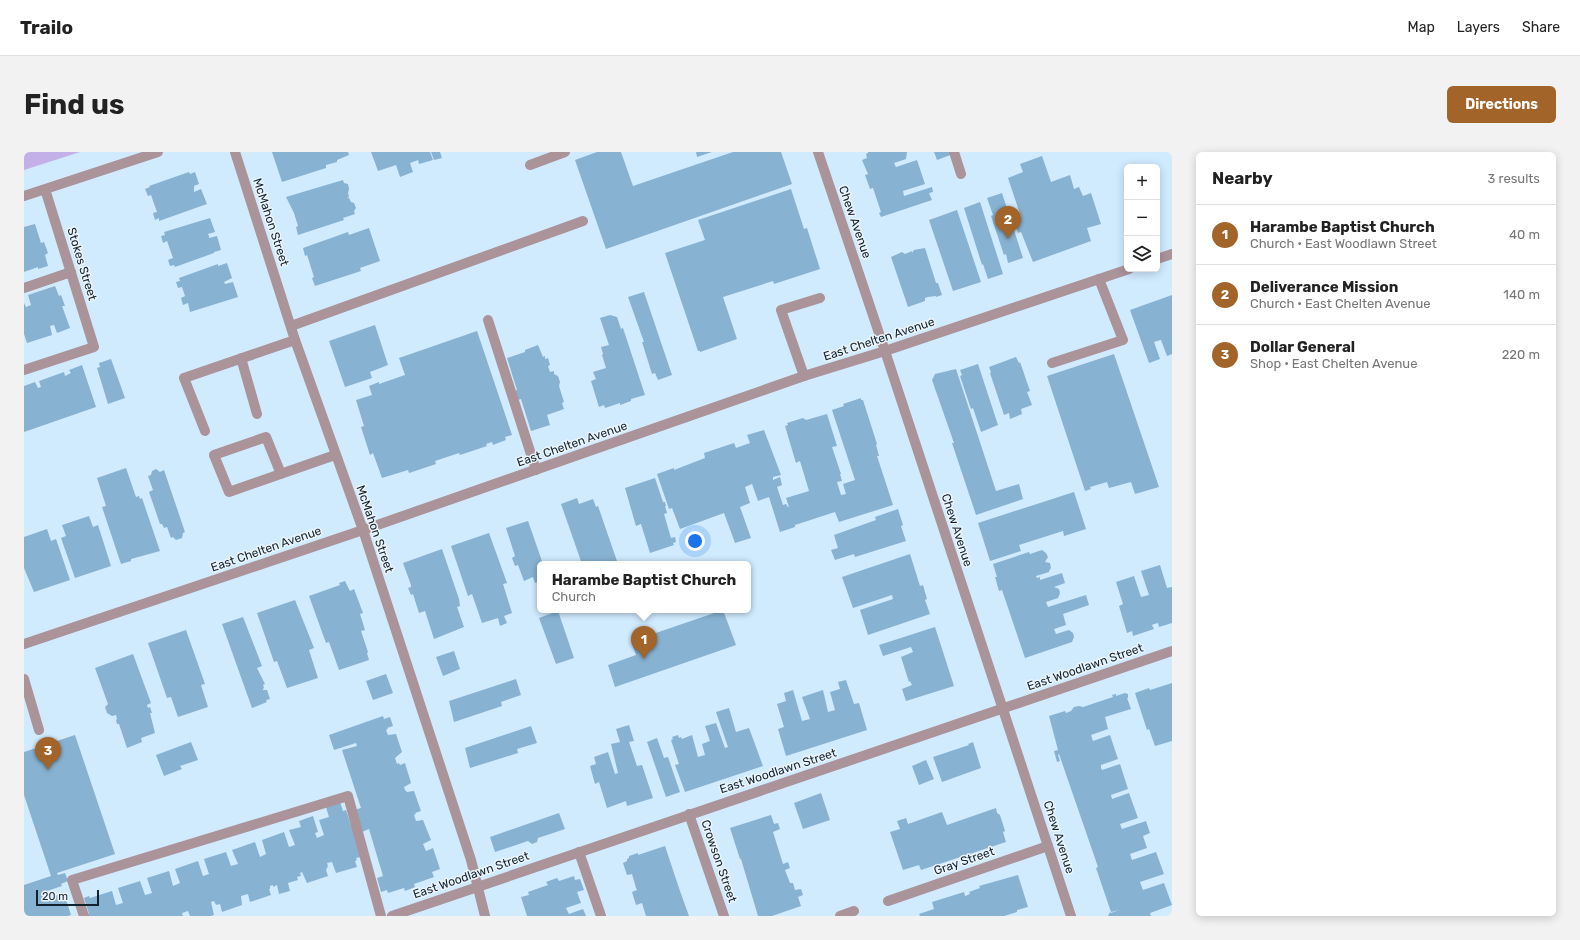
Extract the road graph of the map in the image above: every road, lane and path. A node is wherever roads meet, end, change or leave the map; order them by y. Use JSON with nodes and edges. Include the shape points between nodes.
{"nodes":[{"id":1,"x":158,"y":152,"type":"edge"},
{"id":2,"x":236,"y":152,"type":"edge"},
{"id":3,"x":565,"y":152,"type":"edge"},
{"id":4,"x":818,"y":152,"type":"edge"},
{"id":5,"x":954,"y":152,"type":"edge"},
{"id":6,"x":530,"y":165,"type":"dead end"},
{"id":7,"x":961,"y":174,"type":"dead end"},
{"id":8,"x":45,"y":189,"type":"junction"},
{"id":9,"x":24,"y":196,"type":"edge"},
{"id":10,"x":583,"y":221,"type":"dead end"},
{"id":11,"x":1172,"y":254,"type":"edge"},
{"id":12,"x":1160,"y":258,"type":"edge"},
{"id":13,"x":1124,"y":271,"type":"edge"},
{"id":14,"x":71,"y":272,"type":"junction"},
{"id":15,"x":1099,"y":279,"type":"junction"},
{"id":16,"x":24,"y":288,"type":"edge"},
{"id":17,"x":820,"y":298,"type":"dead end"},
{"id":18,"x":488,"y":320,"type":"dead end"},
{"id":19,"x":291,"y":326,"type":"junction"},
{"id":20,"x":295,"y":340,"type":"junction"},
{"id":21,"x":886,"y":351,"type":"junction"},
{"id":22,"x":241,"y":358,"type":"junction"},
{"id":23,"x":1052,"y":363,"type":"dead end"},
{"id":24,"x":24,"y":370,"type":"edge"},
{"id":25,"x":804,"y":376,"type":"junction"},
{"id":26,"x":256,"y":414,"type":"dead end"},
{"id":27,"x":205,"y":431,"type":"dead end"},
{"id":28,"x":335,"y":455,"type":"junction"},
{"id":29,"x":536,"y":470,"type":"junction"},
{"id":30,"x":281,"y":474,"type":"junction"},
{"id":31,"x":362,"y":530,"type":"junction"},
{"id":32,"x":24,"y":644,"type":"edge"},
{"id":33,"x":1172,"y":651,"type":"edge"},
{"id":34,"x":24,"y":678,"type":"edge"},
{"id":35,"x":1003,"y":709,"type":"junction"},
{"id":36,"x":39,"y":730,"type":"dead end"},
{"id":37,"x":689,"y":814,"type":"junction"},
{"id":38,"x":1048,"y":846,"type":"junction"},
{"id":39,"x":579,"y":852,"type":"junction"},
{"id":40,"x":478,"y":887,"type":"junction"},
{"id":41,"x":888,"y":901,"type":"dead end"},
{"id":42,"x":854,"y":911,"type":"dead end"},
{"id":43,"x":84,"y":916,"type":"edge"},
{"id":44,"x":381,"y":916,"type":"edge"},
{"id":45,"x":392,"y":916,"type":"edge"},
{"id":46,"x":485,"y":916,"type":"edge"},
{"id":47,"x":601,"y":916,"type":"edge"},
{"id":48,"x":724,"y":916,"type":"edge"},
{"id":49,"x":840,"y":916,"type":"edge"},
{"id":50,"x":1070,"y":916,"type":"edge"}],
"edges":[{"from":1,"to":8,"type":"street"},
{"from":2,"to":19,"type":"street","name":"McMahon Street"},
{"from":3,"to":6,"type":"street"},
{"from":4,"to":21,"type":"street","name":"Chew Avenue"},
{"from":5,"to":7,"type":"street"},
{"from":8,"to":9,"type":"street"},
{"from":8,"to":14,"type":"street","name":"Stokes Street"},
{"from":10,"to":19,"type":"street"},
{"from":11,"to":12,"type":"street"},
{"from":13,"to":15,"type":"street","name":"East Chelten Avenue"},
{"from":14,"to":16,"type":"street"},
{"from":14,"to":24,"type":"street","name":"Stokes Street","via":[[94,347]]},
{"from":15,"to":21,"type":"street","name":"East Chelten Avenue"},
{"from":15,"to":23,"type":"street","via":[[1124,340]]},
{"from":17,"to":25,"type":"street","via":[[781,310]]},
{"from":18,"to":29,"type":"street"},
{"from":19,"to":20,"type":"street","name":"McMahon Street"},
{"from":20,"to":22,"type":"street"},
{"from":20,"to":28,"type":"street","name":"McMahon Street"},
{"from":21,"to":25,"type":"street","name":"East Chelten Avenue"},
{"from":21,"to":35,"type":"street","name":"Chew Avenue"},
{"from":22,"to":26,"type":"street"},
{"from":22,"to":27,"type":"street","via":[[184,378]]},
{"from":25,"to":29,"type":"street","name":"East Chelten Avenue"},
{"from":28,"to":30,"type":"street"},
{"from":28,"to":31,"type":"street","name":"McMahon Street"},
{"from":29,"to":31,"type":"street","name":"East Chelten Avenue"},
{"from":30,"to":30,"type":"street","via":[[230,492],[214,455],[266,437]]},
{"from":31,"to":32,"type":"street","name":"East Chelten Avenue"},
{"from":31,"to":40,"type":"street","name":"McMahon Street"},
{"from":33,"to":35,"type":"street","name":"East Woodlawn Street"},
{"from":34,"to":36,"type":"street"},
{"from":35,"to":37,"type":"street","name":"East Woodlawn Street"},
{"from":35,"to":38,"type":"street","name":"Chew Avenue"},
{"from":37,"to":39,"type":"street","name":"East Woodlawn Street"},
{"from":37,"to":48,"type":"street","name":"Crowson Street"},
{"from":38,"to":41,"type":"street","name":"Gray Street"},
{"from":38,"to":50,"type":"street","name":"Chew Avenue"},
{"from":39,"to":40,"type":"street","name":"East Woodlawn Street"},
{"from":39,"to":47,"type":"street"},
{"from":40,"to":45,"type":"street","name":"East Woodlawn Street"},
{"from":40,"to":46,"type":"street","name":"McMahon Street"},
{"from":42,"to":49,"type":"street"},
{"from":43,"to":44,"type":"street","via":[[72,880],[348,796]]}]}
